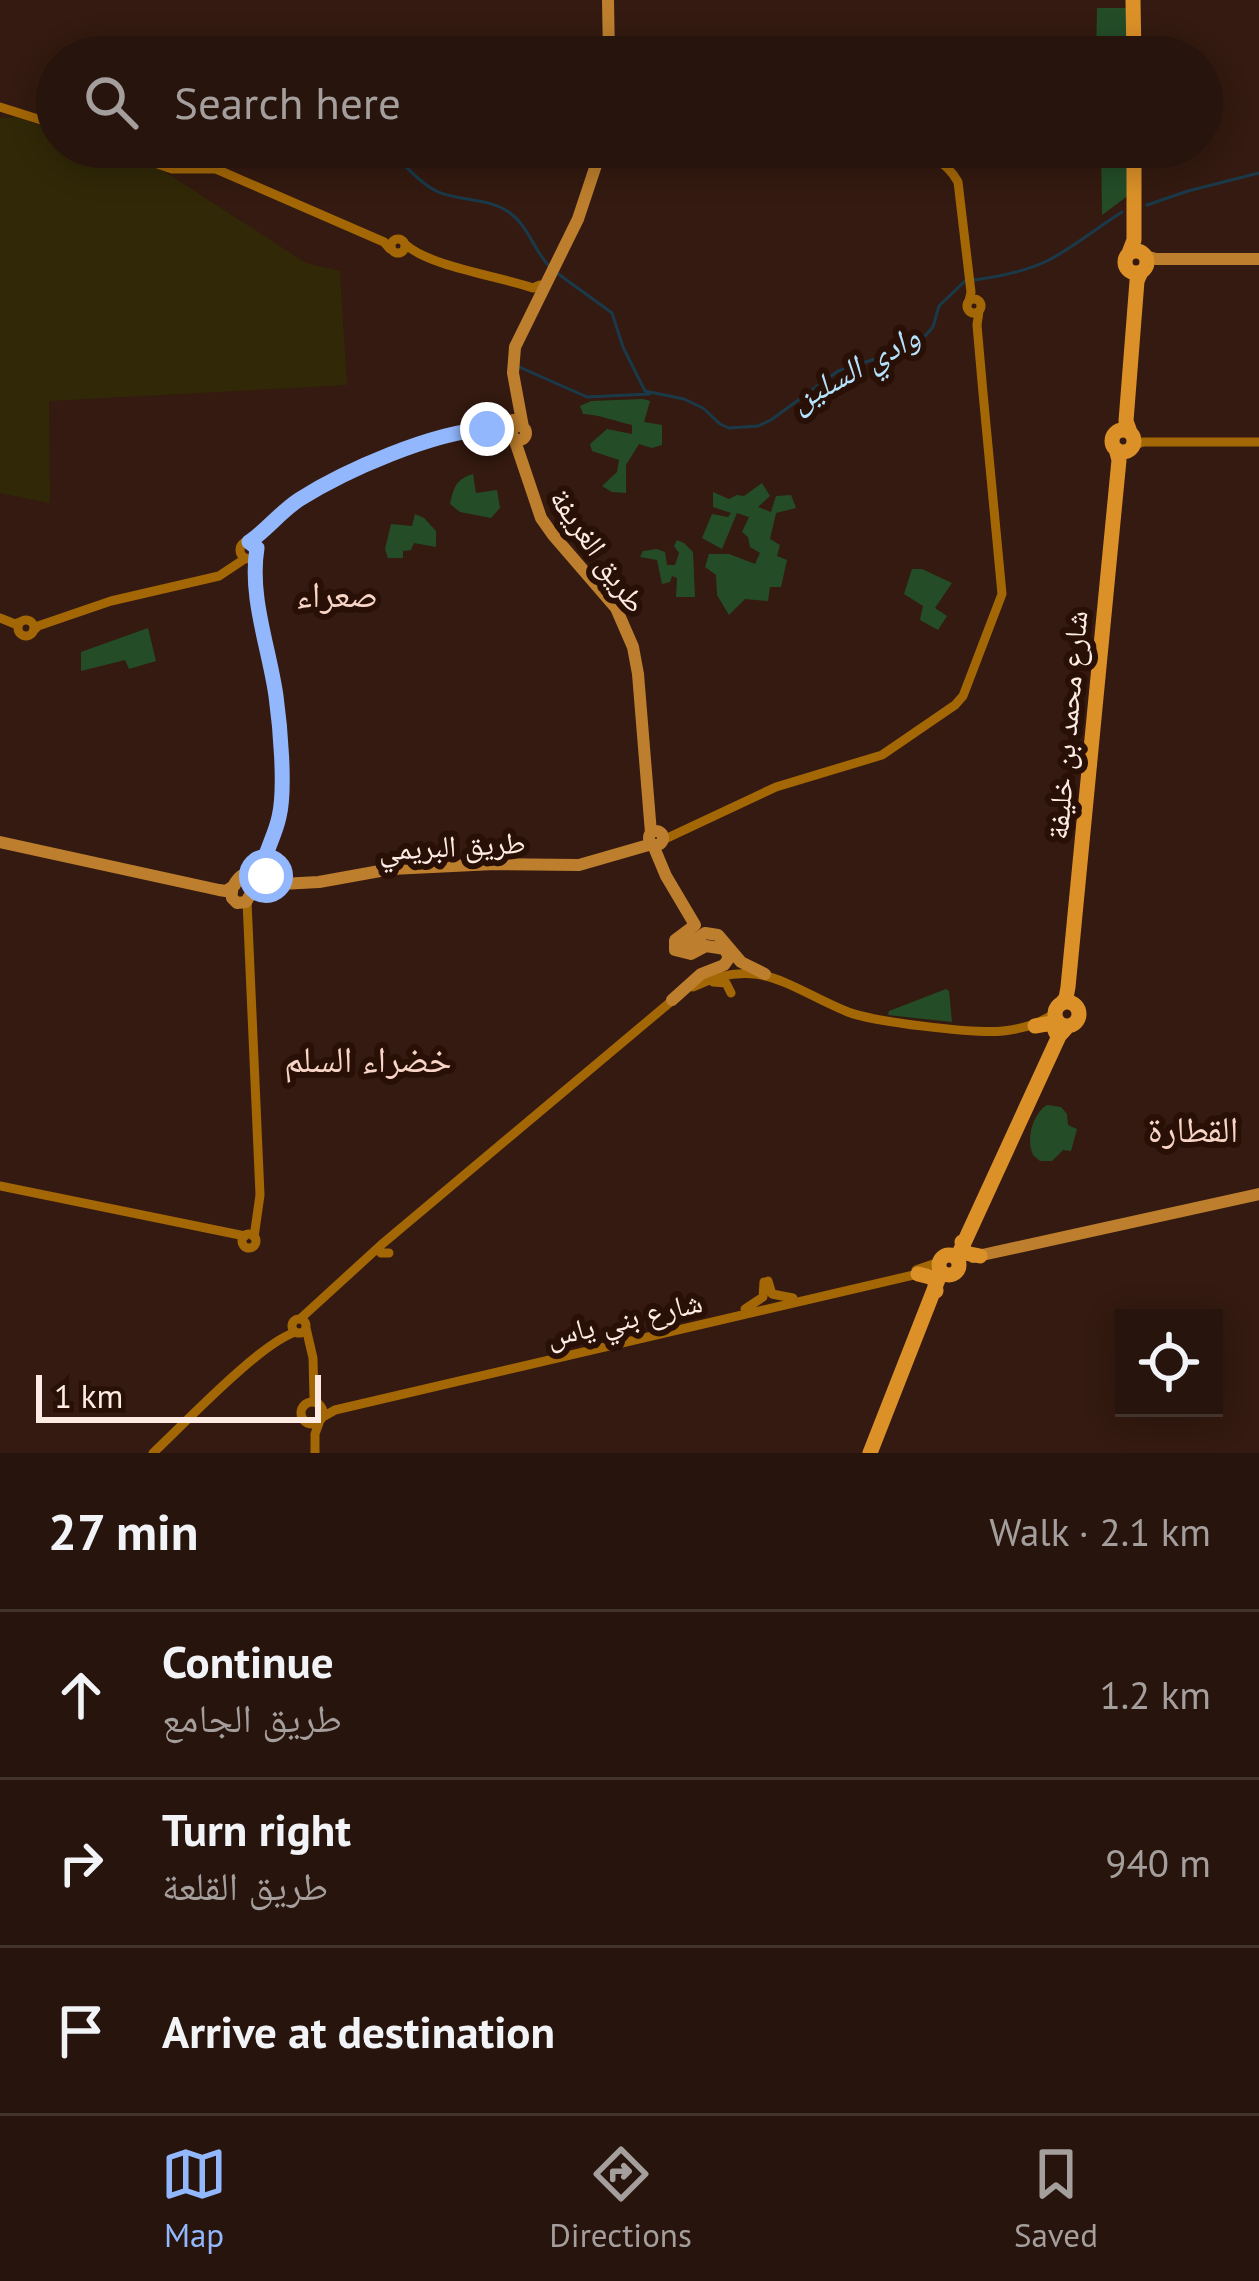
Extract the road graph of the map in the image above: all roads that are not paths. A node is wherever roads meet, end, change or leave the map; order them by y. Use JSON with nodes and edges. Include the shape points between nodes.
{"nodes":[{"id":1,"x":1136,"y":0,"type":"edge"},
{"id":2,"x":610,"y":2,"type":"edge"},
{"id":3,"x":611,"y":36,"type":"edge"},
{"id":4,"x":1136,"y":36,"type":"edge"},
{"id":5,"x":0,"y":109,"type":"edge"},
{"id":6,"x":36,"y":120,"type":"edge"},
{"id":7,"x":223,"y":168,"type":"edge"},
{"id":8,"x":593,"y":168,"type":"edge"},
{"id":9,"x":950,"y":168,"type":"edge"},
{"id":10,"x":951,"y":168,"type":"edge"},
{"id":11,"x":1136,"y":168,"type":"edge"},
{"id":12,"x":1259,"y":261,"type":"edge"},
{"id":13,"x":1139,"y":262,"type":"junction"},
{"id":14,"x":546,"y":276,"type":"junction"},
{"id":15,"x":971,"y":279,"type":"junction"},
{"id":16,"x":479,"y":430,"type":"joint"},
{"id":17,"x":517,"y":430,"type":"junction"},
{"id":18,"x":1259,"y":440,"type":"edge"},
{"id":19,"x":1126,"y":441,"type":"junction"},
{"id":20,"x":249,"y":552,"type":"junction"},
{"id":21,"x":569,"y":554,"type":"junction"},
{"id":22,"x":586,"y":563,"type":"junction"},
{"id":23,"x":159,"y":589,"type":"junction"},
{"id":24,"x":0,"y":620,"type":"edge"},
{"id":25,"x":62,"y":623,"type":"dead end"},
{"id":26,"x":29,"y":626,"type":"junction"},
{"id":27,"x":656,"y":838,"type":"junction"},
{"id":28,"x":0,"y":844,"type":"edge"},
{"id":29,"x":263,"y":856,"type":"junction"},
{"id":30,"x":278,"y":881,"type":"junction"},
{"id":31,"x":245,"y":888,"type":"junction"},
{"id":32,"x":734,"y":965,"type":"junction"},
{"id":33,"x":765,"y":974,"type":"joint"},
{"id":34,"x":713,"y":982,"type":"junction"},
{"id":35,"x":731,"y":993,"type":"dead end"},
{"id":36,"x":671,"y":1000,"type":"joint"},
{"id":37,"x":1062,"y":1018,"type":"junction"},
{"id":38,"x":1035,"y":1026,"type":"joint"},
{"id":39,"x":0,"y":1187,"type":"edge"},
{"id":40,"x":1258,"y":1197,"type":"edge"},
{"id":41,"x":980,"y":1256,"type":"joint"},
{"id":42,"x":950,"y":1262,"type":"junction"},
{"id":43,"x":918,"y":1274,"type":"junction"},
{"id":44,"x":936,"y":1291,"type":"junction"},
{"id":45,"x":793,"y":1300,"type":"junction"},
{"id":46,"x":743,"y":1312,"type":"junction"},
{"id":47,"x":770,"y":1313,"type":"junction"},
{"id":48,"x":298,"y":1328,"type":"junction"},
{"id":49,"x":318,"y":1410,"type":"junction"},
{"id":50,"x":306,"y":1421,"type":"junction"},
{"id":51,"x":153,"y":1453,"type":"edge"},
{"id":52,"x":312,"y":1453,"type":"edge"},
{"id":53,"x":872,"y":1453,"type":"edge"}],
"edges":[{"from":1,"to":4,"type":"highway"},
{"from":2,"to":3,"type":"main road"},
{"from":5,"to":6,"type":"main road"},
{"from":7,"to":14,"type":"main road","via":[[448,264],[533,288]]},
{"from":8,"to":14,"type":"main road","name":"طريق الغريفة"},
{"from":9,"to":15,"type":"main road"},
{"from":10,"to":15,"type":"main road","via":[[960,180]]},
{"from":11,"to":13,"type":"highway","name":"شارع محمد بن خليفة"},
{"from":12,"to":13,"type":"main road"},
{"from":13,"to":19,"type":"highway","name":"شارع محمد بن خليفة"},
{"from":14,"to":17,"type":"main road","name":"طريق الغريفة","via":[[513,354]]},
{"from":14,"to":17,"type":"main road","name":"طريق الغريفة","via":[[508,355]]},
{"from":15,"to":27,"type":"main road","via":[[1002,594],[963,695],[882,755],[776,787]]},
{"from":16,"to":17,"type":"main road"},
{"from":16,"to":20,"type":"main road","via":[[375,461],[298,500]]},
{"from":17,"to":20,"type":"main road","via":[[470,435],[376,465],[301,502]]},
{"from":17,"to":21,"type":"main road","name":"طريق الغريفة","via":[[537,509]]},
{"from":17,"to":22,"type":"main road","name":"طريق الغريفة","via":[[539,504]]},
{"from":18,"to":19,"type":"main road"},
{"from":19,"to":37,"type":"highway","name":"شارع محمد بن خليفة"},
{"from":20,"to":23,"type":"main road","via":[[224,571]]},
{"from":20,"to":23,"type":"main road","via":[[218,576]]},
{"from":20,"to":29,"type":"main road","via":[[276,697],[282,795]]},
{"from":20,"to":31,"type":"main road","via":[[273,692],[280,795]]},
{"from":21,"to":22,"type":"main road"},
{"from":21,"to":27,"type":"main road","name":"طريق الغريفة","via":[[616,608],[633,647]]},
{"from":22,"to":27,"type":"main road","name":"طريق الغريفة","via":[[620,606],[637,646]]},
{"from":23,"to":26,"type":"main road"},
{"from":24,"to":26,"type":"main road"},
{"from":25,"to":26,"type":"main road"},
{"from":27,"to":30,"type":"main road","name":"طريق البريمي","via":[[581,862],[394,866]]},
{"from":27,"to":31,"type":"main road","name":"طريق البريمي","via":[[579,865],[391,869]]},
{"from":27,"to":32,"type":"main road","name":"طريق الغريفة","via":[[694,926],[675,940],[675,950],[725,950]]},
{"from":28,"to":31,"type":"main road","name":"طريق البريمي"},
{"from":28,"to":31,"type":"main road","name":"طريق البريمي","via":[[224,891]]},
{"from":29,"to":30,"type":"main road","via":[[263,873]]},
{"from":29,"to":31,"type":"main road"},
{"from":30,"to":31,"type":"main road","name":"طريق البريمي"},
{"from":31,"to":39,"type":"main road","via":[[260,1195],[247,1237]]},
{"from":32,"to":33,"type":"main road","name":"طريق الغريفة"},
{"from":32,"to":34,"type":"main road"},
{"from":32,"to":36,"type":"main road","via":[[701,974]]},
{"from":32,"to":38,"type":"main road","via":[[871,1021],[982,1034]]},
{"from":33,"to":37,"type":"main road","via":[[878,1018],[997,1031]]},
{"from":34,"to":35,"type":"main road"},
{"from":34,"to":48,"type":"main road","via":[[671,1006]]},
{"from":36,"to":48,"type":"main road","via":[[348,1273]]},
{"from":37,"to":38,"type":"highway"},
{"from":37,"to":42,"type":"highway","name":"شارع محمد بن خليفة"},
{"from":40,"to":41,"type":"main road"},
{"from":40,"to":42,"type":"main road"},
{"from":41,"to":42,"type":"highway","via":[[964,1253]]},
{"from":42,"to":43,"type":"main road"},
{"from":42,"to":44,"type":"highway","name":"شارع محمد بن خليفة"},
{"from":42,"to":45,"type":"main road"},
{"from":42,"to":53,"type":"highway","name":"شارع محمد بن خليفة"},
{"from":43,"to":44,"type":"highway","via":[[932,1276]]},
{"from":43,"to":45,"type":"main road"},
{"from":44,"to":53,"type":"highway","name":"شارع محمد بن خليفة"},
{"from":45,"to":46,"type":"main road","via":[[772,1294],[766,1281],[762,1298]]},
{"from":45,"to":47,"type":"main road"},
{"from":45,"to":47,"type":"main road"},
{"from":46,"to":47,"type":"main road","name":"شارع بني ياس"},
{"from":46,"to":49,"type":"main road","name":"شارع بني ياس"},
{"from":48,"to":49,"type":"main road","via":[[313,1358]]},
{"from":48,"to":51,"type":"main road"},
{"from":49,"to":50,"type":"main road","name":"شارع بني ياس","via":[[312,1424]]},
{"from":49,"to":50,"type":"main road","via":[[302,1411]]},
{"from":49,"to":52,"type":"main road"},
{"from":50,"to":52,"type":"main road"}]}
